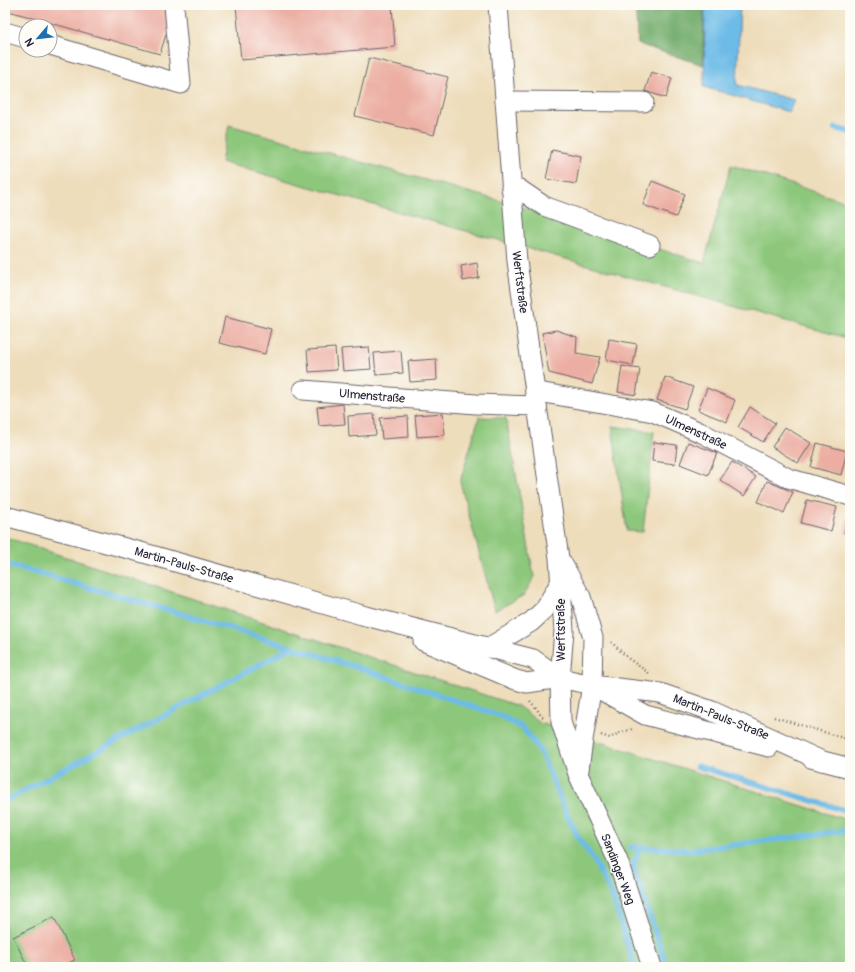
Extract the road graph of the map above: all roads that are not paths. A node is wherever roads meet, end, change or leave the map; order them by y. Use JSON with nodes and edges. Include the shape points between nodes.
{"nodes":[{"id":1,"x":174,"y":5,"type":"edge"},
{"id":2,"x":498,"y":5,"type":"edge"},
{"id":3,"x":5,"y":32,"type":"edge"},
{"id":4,"x":18,"y":36,"type":"edge"},
{"id":5,"x":58,"y":47,"type":"edge"},
{"id":6,"x":505,"y":101,"type":"junction"},
{"id":7,"x":644,"y":102,"type":"dead end"},
{"id":8,"x":512,"y":188,"type":"junction"},
{"id":9,"x":650,"y":245,"type":"dead end"},
{"id":10,"x":303,"y":390,"type":"dead end"},
{"id":11,"x":536,"y":399,"type":"junction"},
{"id":12,"x":850,"y":496,"type":"edge"},
{"id":13,"x":5,"y":516,"type":"edge"},
{"id":14,"x":559,"y":558,"type":"junction"},
{"id":15,"x":561,"y":581,"type":"junction"},
{"id":16,"x":362,"y":615,"type":"junction"},
{"id":17,"x":488,"y":648,"type":"junction"},
{"id":18,"x":560,"y":678,"type":"junction"},
{"id":19,"x":592,"y":686,"type":"junction"},
{"id":20,"x":822,"y":761,"type":"junction"},
{"id":21,"x":850,"y":768,"type":"edge"},
{"id":22,"x":578,"y":774,"type":"junction"},
{"id":23,"x":652,"y":967,"type":"edge"}],
"edges":[{"from":1,"to":5,"type":"street","via":[[181,84]]},
{"from":2,"to":6,"type":"street","name":"Werftstraße"},
{"from":3,"to":4,"type":"street"},
{"from":6,"to":7,"type":"street"},
{"from":6,"to":8,"type":"street","name":"Werftstraße"},
{"from":8,"to":9,"type":"street","via":[[519,189],[544,206]]},
{"from":8,"to":11,"type":"street","name":"Werftstraße","via":[[517,261]]},
{"from":10,"to":11,"type":"street","name":"Ulmenstraße","via":[[476,404]]},
{"from":11,"to":12,"type":"street","name":"Ulmenstraße","via":[[544,392],[653,412],[702,433],[788,478]]},
{"from":11,"to":14,"type":"street","name":"Werftstraße"},
{"from":13,"to":16,"type":"street","name":"Martin-Pauls-Straße"},
{"from":14,"to":15,"type":"street","name":"Werftstraße"},
{"from":14,"to":19,"type":"street","name":"Werftstraße","via":[[581,597],[593,638]]},
{"from":15,"to":17,"type":"street","name":"Werftstraße","via":[[544,610],[531,622]]},
{"from":15,"to":18,"type":"street","name":"Werftstraße","via":[[564,631]]},
{"from":16,"to":17,"type":"street","name":"Martin-Pauls-Straße"},
{"from":16,"to":18,"type":"street","name":"Martin-Pauls-Straße","via":[[516,680],[527,683]]},
{"from":17,"to":18,"type":"street","name":"Martin-Pauls-Straße","via":[[533,659]]},
{"from":18,"to":19,"type":"street","name":"Martin-Pauls-Straße"},
{"from":18,"to":22,"type":"street","name":"Sandinger Weg","via":[[561,722]]},
{"from":19,"to":20,"type":"street","name":"Martin-Pauls-Straße","via":[[645,715]]},
{"from":19,"to":20,"type":"street","name":"Martin-Pauls-Straße","via":[[660,693],[712,711]]},
{"from":19,"to":22,"type":"street"},
{"from":20,"to":21,"type":"street","name":"Martin-Pauls-Straße"},
{"from":22,"to":23,"type":"street","name":"Sandinger Weg","via":[[618,861]]}]}
